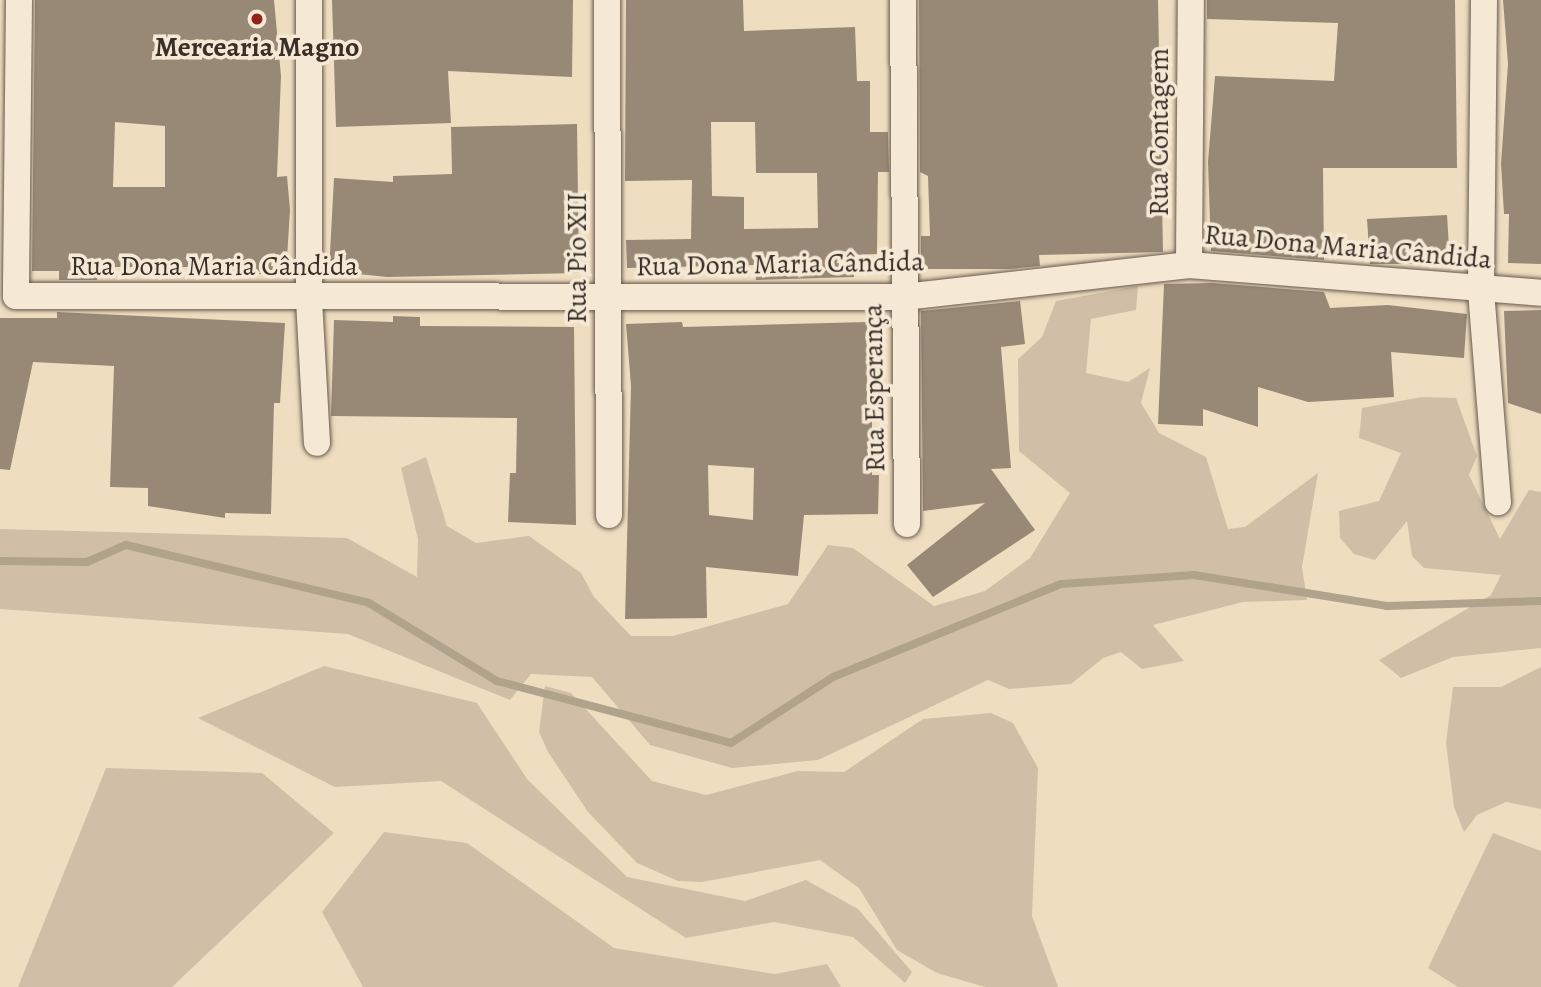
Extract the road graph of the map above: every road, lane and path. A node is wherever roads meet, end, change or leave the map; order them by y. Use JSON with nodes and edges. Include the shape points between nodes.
{"nodes":[{"id":1,"x":19,"y":0,"type":"edge"},
{"id":2,"x":309,"y":0,"type":"edge"},
{"id":3,"x":607,"y":0,"type":"edge"},
{"id":4,"x":903,"y":0,"type":"edge"},
{"id":5,"x":1191,"y":0,"type":"edge"},
{"id":6,"x":1484,"y":0,"type":"edge"},
{"id":7,"x":1189,"y":265,"type":"junction"},
{"id":8,"x":1481,"y":291,"type":"junction"},
{"id":9,"x":1541,"y":293,"type":"edge"},
{"id":10,"x":904,"y":297,"type":"junction"},
{"id":11,"x":608,"y":298,"type":"junction"},
{"id":12,"x":309,"y":300,"type":"junction"},
{"id":13,"x":317,"y":443,"type":"dead end"},
{"id":14,"x":1498,"y":502,"type":"dead end"},
{"id":15,"x":609,"y":515,"type":"dead end"},
{"id":16,"x":906,"y":524,"type":"dead end"}],
"edges":[{"from":1,"to":12,"type":"street","name":"Rua Dona Maria Cândida","via":[[16,296]]},
{"from":2,"to":12,"type":"street"},
{"from":3,"to":11,"type":"street","name":"Rua Pio XII"},
{"from":4,"to":10,"type":"street","name":"Rua Esperança"},
{"from":5,"to":7,"type":"street","name":"Rua Contagem"},
{"from":6,"to":8,"type":"street"},
{"from":7,"to":8,"type":"street","name":"Rua Dona Maria Cândida"},
{"from":7,"to":10,"type":"street","name":"Rua Dona Maria Cândida"},
{"from":8,"to":9,"type":"street","name":"Rua Dona Maria Cândida"},
{"from":8,"to":14,"type":"street"},
{"from":10,"to":11,"type":"street","name":"Rua Dona Maria Cândida"},
{"from":10,"to":16,"type":"street","name":"Rua Esperança"},
{"from":11,"to":12,"type":"street","name":"Rua Dona Maria Cândida"},
{"from":11,"to":15,"type":"street","name":"Rua Pio XII"},
{"from":12,"to":13,"type":"street"}]}
